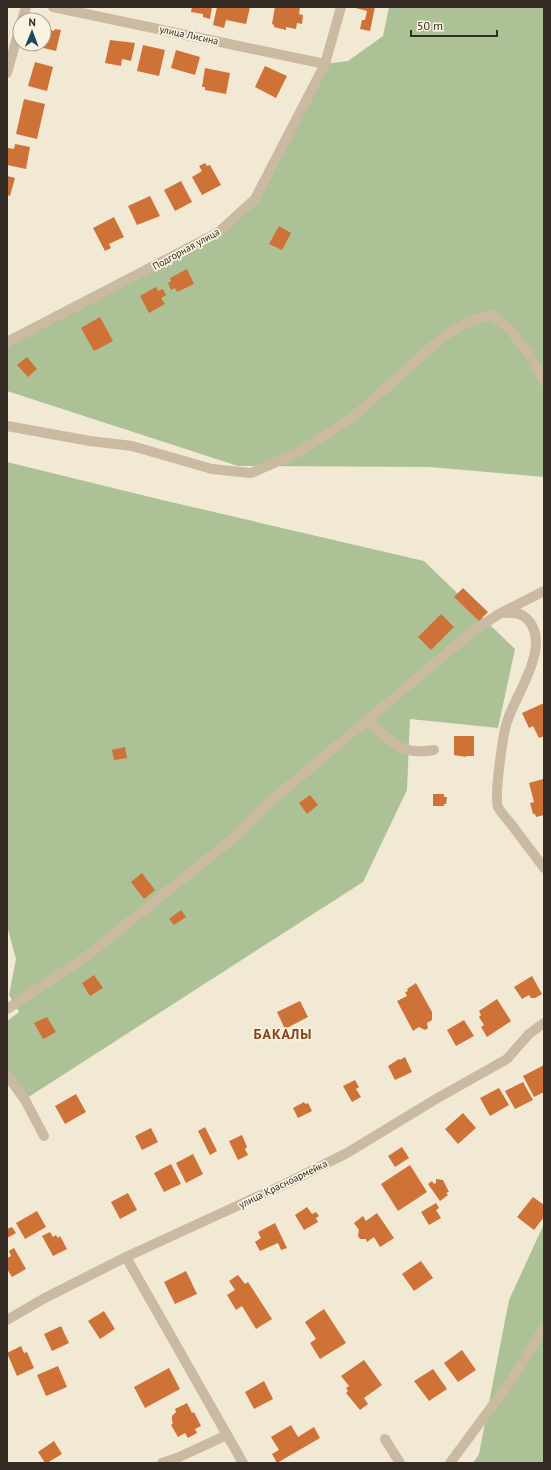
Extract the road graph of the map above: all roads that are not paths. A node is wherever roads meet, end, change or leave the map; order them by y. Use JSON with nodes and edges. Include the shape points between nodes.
{"nodes":[{"id":1,"x":53,"y":7,"type":"edge"},
{"id":2,"x":341,"y":7,"type":"edge"},
{"id":3,"x":13,"y":52,"type":"edge"},
{"id":4,"x":325,"y":64,"type":"junction"},
{"id":5,"x":7,"y":73,"type":"edge"},
{"id":6,"x":7,"y":342,"type":"edge"},
{"id":7,"x":544,"y":381,"type":"edge"},
{"id":8,"x":7,"y":426,"type":"edge"},
{"id":9,"x":544,"y":591,"type":"edge"},
{"id":10,"x":499,"y":614,"type":"junction"},
{"id":11,"x":368,"y":720,"type":"junction"},
{"id":12,"x":434,"y":750,"type":"dead end"},
{"id":13,"x":544,"y":868,"type":"edge"},
{"id":14,"x":7,"y":1009,"type":"edge"},
{"id":15,"x":544,"y":1024,"type":"edge"},
{"id":16,"x":7,"y":1075,"type":"edge"},
{"id":17,"x":44,"y":1136,"type":"dead end"},
{"id":18,"x":126,"y":1257,"type":"junction"},
{"id":19,"x":7,"y":1320,"type":"edge"},
{"id":20,"x":543,"y":1329,"type":"dead end"},
{"id":21,"x":227,"y":1435,"type":"junction"},
{"id":22,"x":385,"y":1439,"type":"dead end"},
{"id":23,"x":162,"y":1463,"type":"edge"},
{"id":24,"x":243,"y":1463,"type":"edge"},
{"id":25,"x":400,"y":1463,"type":"edge"},
{"id":26,"x":450,"y":1463,"type":"edge"}],
"edges":[{"from":1,"to":4,"type":"street","name":"улица Лисина"},
{"from":2,"to":4,"type":"street","name":"Подгорная улица"},
{"from":3,"to":5,"type":"street"},
{"from":4,"to":6,"type":"street","name":"Подгорная улица","via":[[255,199],[219,232]]},
{"from":7,"to":8,"type":"street","via":[[522,344],[492,315],[470,321],[444,336],[353,417],[299,452],[251,473],[212,469],[132,446]]},
{"from":9,"to":10,"type":"street"},
{"from":10,"to":11,"type":"street","via":[[473,631]]},
{"from":10,"to":13,"type":"street","via":[[514,612],[525,616],[533,624],[537,637],[532,668],[506,723],[497,787],[498,806]]},
{"from":11,"to":12,"type":"street","via":[[400,747],[413,751]]},
{"from":11,"to":14,"type":"street","via":[[270,801],[236,836],[89,954]]},
{"from":15,"to":18,"type":"street","name":"улица Красноармейка","via":[[529,1034],[507,1059],[347,1153]]},
{"from":16,"to":17,"type":"street"},
{"from":18,"to":19,"type":"street","name":"улица Красноармейка"},
{"from":18,"to":21,"type":"street"},
{"from":20,"to":26,"type":"street","via":[[510,1382]]},
{"from":21,"to":23,"type":"street"},
{"from":21,"to":24,"type":"street"},
{"from":22,"to":25,"type":"street"}]}
